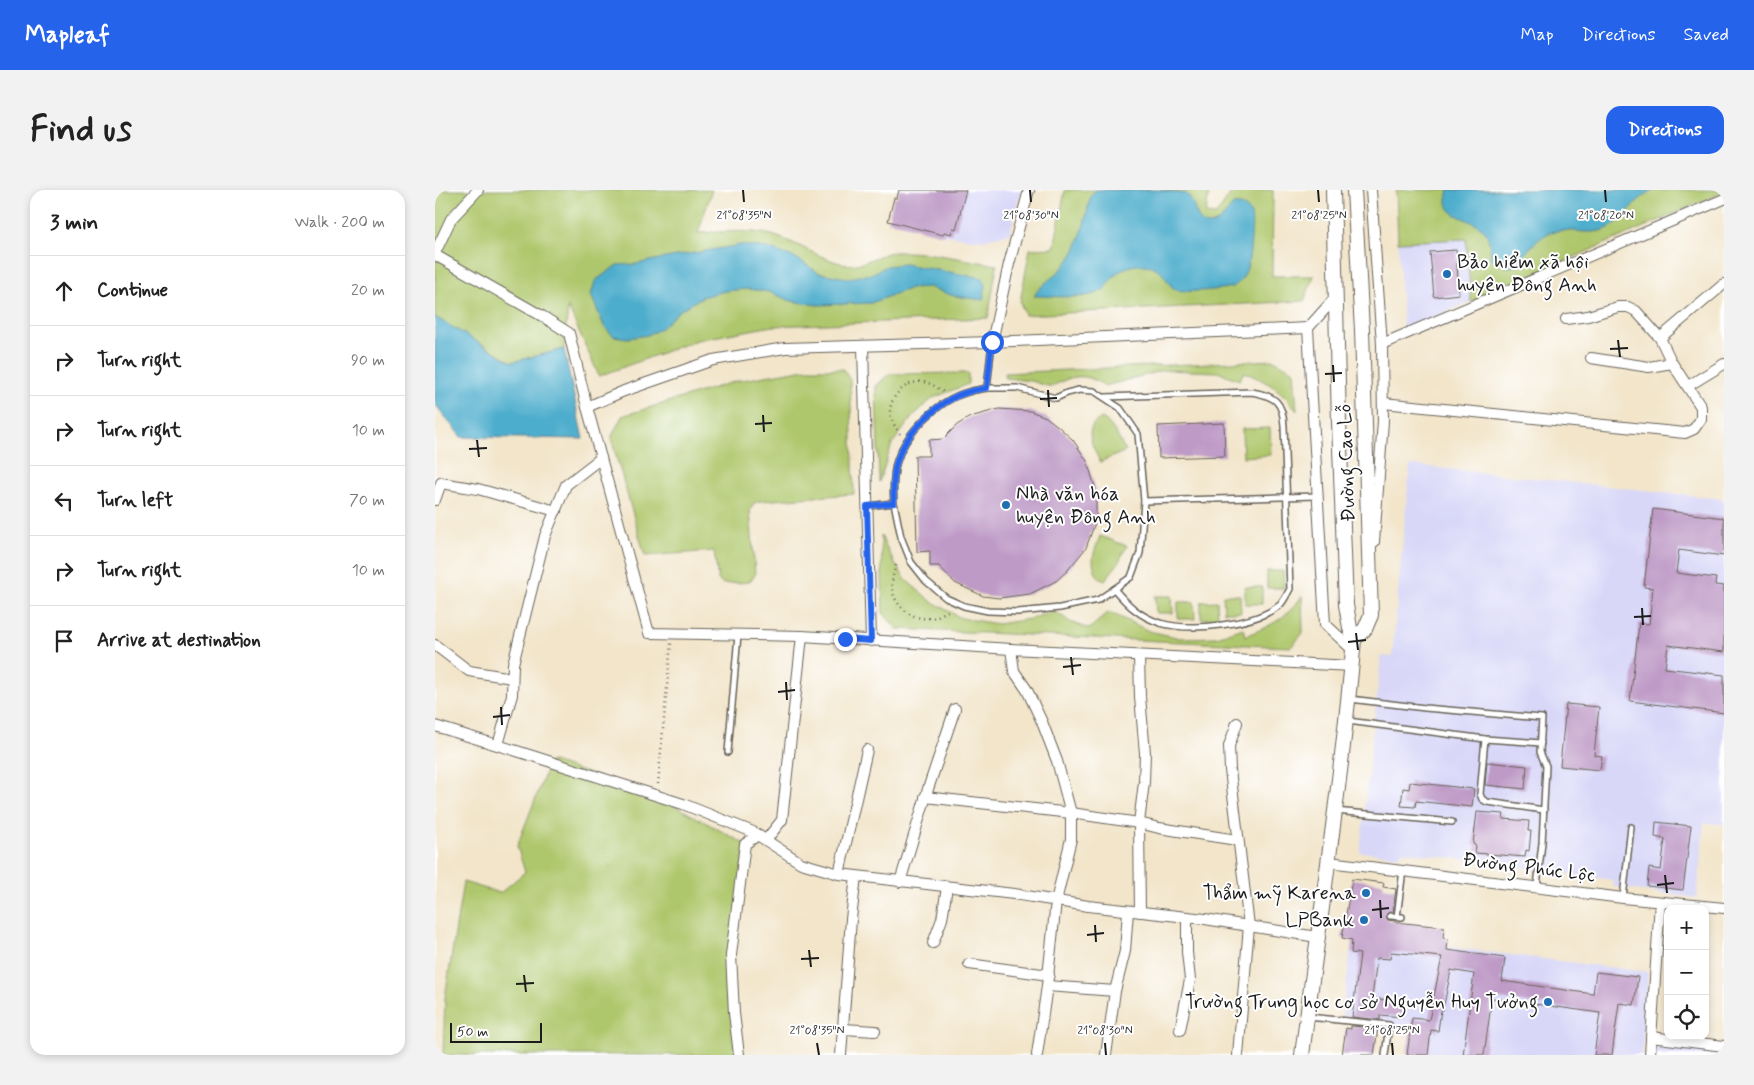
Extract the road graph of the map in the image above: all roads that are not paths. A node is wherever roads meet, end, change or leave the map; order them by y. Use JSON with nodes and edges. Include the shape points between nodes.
{"nodes":[{"id":1,"x":478,"y":190,"type":"edge"},
{"id":2,"x":1029,"y":190,"type":"edge"},
{"id":3,"x":1333,"y":190,"type":"edge"},
{"id":4,"x":1354,"y":190,"type":"edge"},
{"id":5,"x":1371,"y":190,"type":"edge"},
{"id":6,"x":1724,"y":199,"type":"edge"},
{"id":7,"x":435,"y":254,"type":"edge"},
{"id":8,"x":1378,"y":277,"type":"junction"},
{"id":9,"x":1359,"y":279,"type":"junction"},
{"id":10,"x":1724,"y":284,"type":"edge"},
{"id":11,"x":1335,"y":298,"type":"junction"},
{"id":12,"x":1566,"y":319,"type":"dead end"},
{"id":13,"x":1308,"y":328,"type":"junction"},
{"id":14,"x":1659,"y":338,"type":"junction"},
{"id":15,"x":992,"y":342,"type":"junction"},
{"id":16,"x":1382,"y":344,"type":"junction"},
{"id":17,"x":863,"y":346,"type":"junction"},
{"id":18,"x":1591,"y":358,"type":"dead end"},
{"id":19,"x":1672,"y":363,"type":"junction"},
{"id":20,"x":1724,"y":364,"type":"edge"},
{"id":21,"x":1688,"y":386,"type":"junction"},
{"id":22,"x":987,"y":388,"type":"junction"},
{"id":23,"x":1105,"y":397,"type":"junction"},
{"id":24,"x":1383,"y":402,"type":"junction"},
{"id":25,"x":587,"y":408,"type":"junction"},
{"id":26,"x":601,"y":458,"type":"junction"},
{"id":27,"x":1287,"y":496,"type":"junction"},
{"id":28,"x":1318,"y":496,"type":"junction"},
{"id":29,"x":435,"y":500,"type":"edge"},
{"id":30,"x":1144,"y":501,"type":"junction"},
{"id":31,"x":894,"y":503,"type":"junction"},
{"id":32,"x":867,"y":506,"type":"junction"},
{"id":33,"x":556,"y":511,"type":"junction"},
{"id":34,"x":1371,"y":578,"type":"junction"},
{"id":35,"x":1114,"y":589,"type":"junction"},
{"id":36,"x":738,"y":634,"type":"junction"},
{"id":37,"x":802,"y":636,"type":"junction"},
{"id":38,"x":871,"y":641,"type":"junction"},
{"id":39,"x":435,"y":645,"type":"edge"},
{"id":40,"x":1353,"y":645,"type":"junction"},
{"id":41,"x":1011,"y":649,"type":"junction"},
{"id":42,"x":1139,"y":656,"type":"junction"},
{"id":43,"x":1352,"y":666,"type":"junction"},
{"id":44,"x":513,"y":678,"type":"junction"},
{"id":45,"x":1348,"y":698,"type":"junction"},
{"id":46,"x":955,"y":710,"type":"dead end"},
{"id":47,"x":1345,"y":720,"type":"junction"},
{"id":48,"x":1237,"y":723,"type":"dead end"},
{"id":49,"x":435,"y":726,"type":"edge"},
{"id":50,"x":1485,"y":739,"type":"junction"},
{"id":51,"x":1541,"y":743,"type":"junction"},
{"id":52,"x":498,"y":745,"type":"junction"},
{"id":53,"x":867,"y":750,"type":"dead end"},
{"id":54,"x":728,"y":752,"type":"dead end"},
{"id":55,"x":925,"y":797,"type":"junction"},
{"id":56,"x":1544,"y":810,"type":"junction"},
{"id":57,"x":1335,"y":811,"type":"junction"},
{"id":58,"x":1071,"y":813,"type":"junction"},
{"id":59,"x":1452,"y":822,"type":"dead end"},
{"id":60,"x":1139,"y":823,"type":"junction"},
{"id":61,"x":1631,"y":827,"type":"dead end"},
{"id":62,"x":762,"y":838,"type":"junction"},
{"id":63,"x":1237,"y":840,"type":"junction"},
{"id":64,"x":1329,"y":862,"type":"junction"},
{"id":65,"x":1403,"y":870,"type":"junction"},
{"id":66,"x":839,"y":874,"type":"junction"},
{"id":67,"x":856,"y":876,"type":"junction"},
{"id":68,"x":900,"y":882,"type":"junction"},
{"id":69,"x":1537,"y":886,"type":"junction"},
{"id":70,"x":947,"y":887,"type":"junction"},
{"id":71,"x":1623,"y":898,"type":"junction"},
{"id":72,"x":1055,"y":901,"type":"junction"},
{"id":73,"x":1660,"y":902,"type":"junction"},
{"id":74,"x":1724,"y":908,"type":"edge"},
{"id":75,"x":1128,"y":910,"type":"junction"},
{"id":76,"x":1140,"y":912,"type":"junction"},
{"id":77,"x":1187,"y":917,"type":"junction"},
{"id":78,"x":1396,"y":917,"type":"dead end"},
{"id":79,"x":1249,"y":926,"type":"junction"},
{"id":80,"x":1317,"y":937,"type":"junction"},
{"id":81,"x":933,"y":943,"type":"dead end"},
{"id":82,"x":969,"y":964,"type":"dead end"},
{"id":83,"x":1049,"y":974,"type":"junction"},
{"id":84,"x":1047,"y":986,"type":"junction"},
{"id":85,"x":1115,"y":991,"type":"junction"},
{"id":86,"x":1307,"y":1017,"type":"junction"},
{"id":87,"x":844,"y":1029,"type":"junction"},
{"id":88,"x":1180,"y":1030,"type":"dead end"},
{"id":89,"x":875,"y":1031,"type":"dead end"},
{"id":90,"x":1651,"y":1037,"type":"junction"},
{"id":91,"x":1724,"y":1046,"type":"edge"},
{"id":92,"x":739,"y":1055,"type":"edge"},
{"id":93,"x":841,"y":1055,"type":"edge"},
{"id":94,"x":1037,"y":1055,"type":"edge"},
{"id":95,"x":1106,"y":1055,"type":"edge"},
{"id":96,"x":1238,"y":1055,"type":"edge"},
{"id":97,"x":1302,"y":1055,"type":"edge"},
{"id":98,"x":1385,"y":1055,"type":"edge"},
{"id":99,"x":1650,"y":1055,"type":"edge"}],
"edges":[{"from":1,"to":7,"type":"street","via":[[451,219]]},
{"from":2,"to":15,"type":"street"},
{"from":3,"to":11,"type":"main road","name":"Đường Cao Lỗ"},
{"from":4,"to":9,"type":"main road","name":"Đường Cao Lỗ"},
{"from":5,"to":8,"type":"street"},
{"from":6,"to":16,"type":"street"},
{"from":7,"to":25,"type":"street","via":[[569,333]]},
{"from":8,"to":9,"type":"street"},
{"from":8,"to":16,"type":"street"},
{"from":9,"to":34,"type":"main road","name":"Đường Cao Lỗ"},
{"from":10,"to":14,"type":"street"},
{"from":11,"to":13,"type":"street"},
{"from":11,"to":40,"type":"main road","name":"Đường Cao Lỗ","via":[[1346,604]]},
{"from":12,"to":14,"type":"street","via":[[1628,307],[1636,311]]},
{"from":13,"to":15,"type":"street"},
{"from":13,"to":28,"type":"street"},
{"from":14,"to":19,"type":"street"},
{"from":15,"to":17,"type":"street"},
{"from":15,"to":22,"type":"lane"},
{"from":16,"to":24,"type":"street"},
{"from":17,"to":25,"type":"street","via":[[785,348],[713,360],[624,391]]},
{"from":17,"to":32,"type":"street"},
{"from":18,"to":19,"type":"street","via":[[1649,367]]},
{"from":19,"to":21,"type":"street"},
{"from":20,"to":21,"type":"street"},
{"from":21,"to":24,"type":"street","via":[[1701,407],[1701,419],[1694,429],[1685,433]]},
{"from":22,"to":23,"type":"lane","via":[[1017,388],[1056,398],[1067,392],[1094,391]]},
{"from":22,"to":31,"type":"lane","via":[[967,392],[944,403],[919,423],[897,463]]},
{"from":23,"to":27,"type":"lane","via":[[1266,394],[1280,404],[1284,414]]},
{"from":23,"to":30,"type":"lane","via":[[1120,408],[1138,434]]},
{"from":24,"to":34,"type":"street"},
{"from":25,"to":26,"type":"street"},
{"from":26,"to":33,"type":"street","via":[[566,485]]},
{"from":26,"to":36,"type":"street","via":[[649,634]]},
{"from":27,"to":28,"type":"lane"},
{"from":27,"to":30,"type":"lane"},
{"from":27,"to":35,"type":"lane","via":[[1290,589],[1282,604],[1267,614],[1233,623],[1177,626],[1130,608]]},
{"from":28,"to":40,"type":"street","via":[[1325,624]]},
{"from":29,"to":33,"type":"street","via":[[441,483],[477,489]]},
{"from":30,"to":35,"type":"lane","via":[[1140,553],[1131,577]]},
{"from":31,"to":32,"type":"lane"},
{"from":31,"to":35,"type":"lane","via":[[901,538],[911,562],[925,581],[946,598],[964,606],[1018,612],[1060,608],[1098,600]]},
{"from":32,"to":38,"type":"street"},
{"from":33,"to":44,"type":"street","via":[[545,536],[513,664]]},
{"from":34,"to":40,"type":"main road","name":"Đường Cao Lỗ","via":[[1371,615]]},
{"from":36,"to":37,"type":"street"},
{"from":36,"to":54,"type":"lane"},
{"from":37,"to":38,"type":"street"},
{"from":37,"to":62,"type":"street","via":[[781,820]]},
{"from":38,"to":41,"type":"street"},
{"from":39,"to":44,"type":"street","via":[[469,671]]},
{"from":40,"to":43,"type":"main road","name":"Đường Cao Lỗ"},
{"from":41,"to":42,"type":"street"},
{"from":41,"to":58,"type":"street","via":[[1014,671],[1042,722]]},
{"from":42,"to":43,"type":"street"},
{"from":42,"to":60,"type":"street","via":[[1145,752]]},
{"from":43,"to":45,"type":"main road","name":"Đường Cao Lỗ"},
{"from":44,"to":52,"type":"street","via":[[512,695]]},
{"from":45,"to":47,"type":"main road","name":"Đường Cao Lỗ"},
{"from":45,"to":51,"type":"lane","via":[[1542,718]]},
{"from":46,"to":55,"type":"street"},
{"from":47,"to":50,"type":"lane"},
{"from":47,"to":57,"type":"main road","name":"Đường Cao Lỗ"},
{"from":48,"to":63,"type":"street","via":[[1229,746],[1229,770]]},
{"from":49,"to":52,"type":"street"},
{"from":50,"to":51,"type":"lane"},
{"from":50,"to":56,"type":"lane","via":[[1480,794],[1483,799]]},
{"from":51,"to":56,"type":"lane","via":[[1540,752],[1545,766]]},
{"from":52,"to":62,"type":"street","via":[[683,804]]},
{"from":53,"to":66,"type":"street"},
{"from":55,"to":58,"type":"street"},
{"from":55,"to":68,"type":"street"},
{"from":56,"to":69,"type":"lane"},
{"from":57,"to":59,"type":"lane"},
{"from":57,"to":64,"type":"main road","name":"Đường Cao Lỗ"},
{"from":58,"to":60,"type":"street"},
{"from":58,"to":72,"type":"street","via":[[1071,839]]},
{"from":60,"to":63,"type":"street"},
{"from":60,"to":76,"type":"street"},
{"from":61,"to":71,"type":"lane"},
{"from":62,"to":66,"type":"street","via":[[801,863]]},
{"from":62,"to":92,"type":"street","via":[[745,844],[731,955]]},
{"from":63,"to":79,"type":"street"},
{"from":64,"to":65,"type":"street","name":"Đường Phúc Lộc"},
{"from":64,"to":80,"type":"main road","name":"Đường Cao Lỗ"},
{"from":65,"to":69,"type":"street","name":"Đường Phúc Lộc"},
{"from":65,"to":78,"type":"lane"},
{"from":66,"to":67,"type":"street"},
{"from":67,"to":68,"type":"street"},
{"from":67,"to":87,"type":"street"},
{"from":68,"to":70,"type":"street"},
{"from":69,"to":71,"type":"street","name":"Đường Phúc Lộc"},
{"from":70,"to":72,"type":"street"},
{"from":70,"to":81,"type":"street","via":[[942,919]]},
{"from":71,"to":73,"type":"street","name":"Đường Phúc Lộc"},
{"from":72,"to":75,"type":"street"},
{"from":72,"to":83,"type":"street"},
{"from":73,"to":74,"type":"street","name":"Đường Phúc Lộc"},
{"from":73,"to":90,"type":"street"},
{"from":75,"to":76,"type":"street"},
{"from":75,"to":85,"type":"street","via":[[1125,951]]},
{"from":76,"to":77,"type":"street"},
{"from":77,"to":79,"type":"street"},
{"from":77,"to":88,"type":"street","via":[[1190,980]]},
{"from":79,"to":80,"type":"street"},
{"from":79,"to":96,"type":"street"},
{"from":80,"to":86,"type":"main road","name":"Đường Cao Lỗ"},
{"from":82,"to":83,"type":"street"},
{"from":83,"to":84,"type":"street"},
{"from":84,"to":85,"type":"street"},
{"from":84,"to":94,"type":"street"},
{"from":85,"to":95,"type":"street"},
{"from":86,"to":97,"type":"main road","name":"Đường Cao Lỗ"},
{"from":86,"to":98,"type":"lane","via":[[1389,1025]]},
{"from":87,"to":89,"type":"street"},
{"from":87,"to":93,"type":"street"},
{"from":90,"to":91,"type":"street"},
{"from":90,"to":99,"type":"street"}]}
